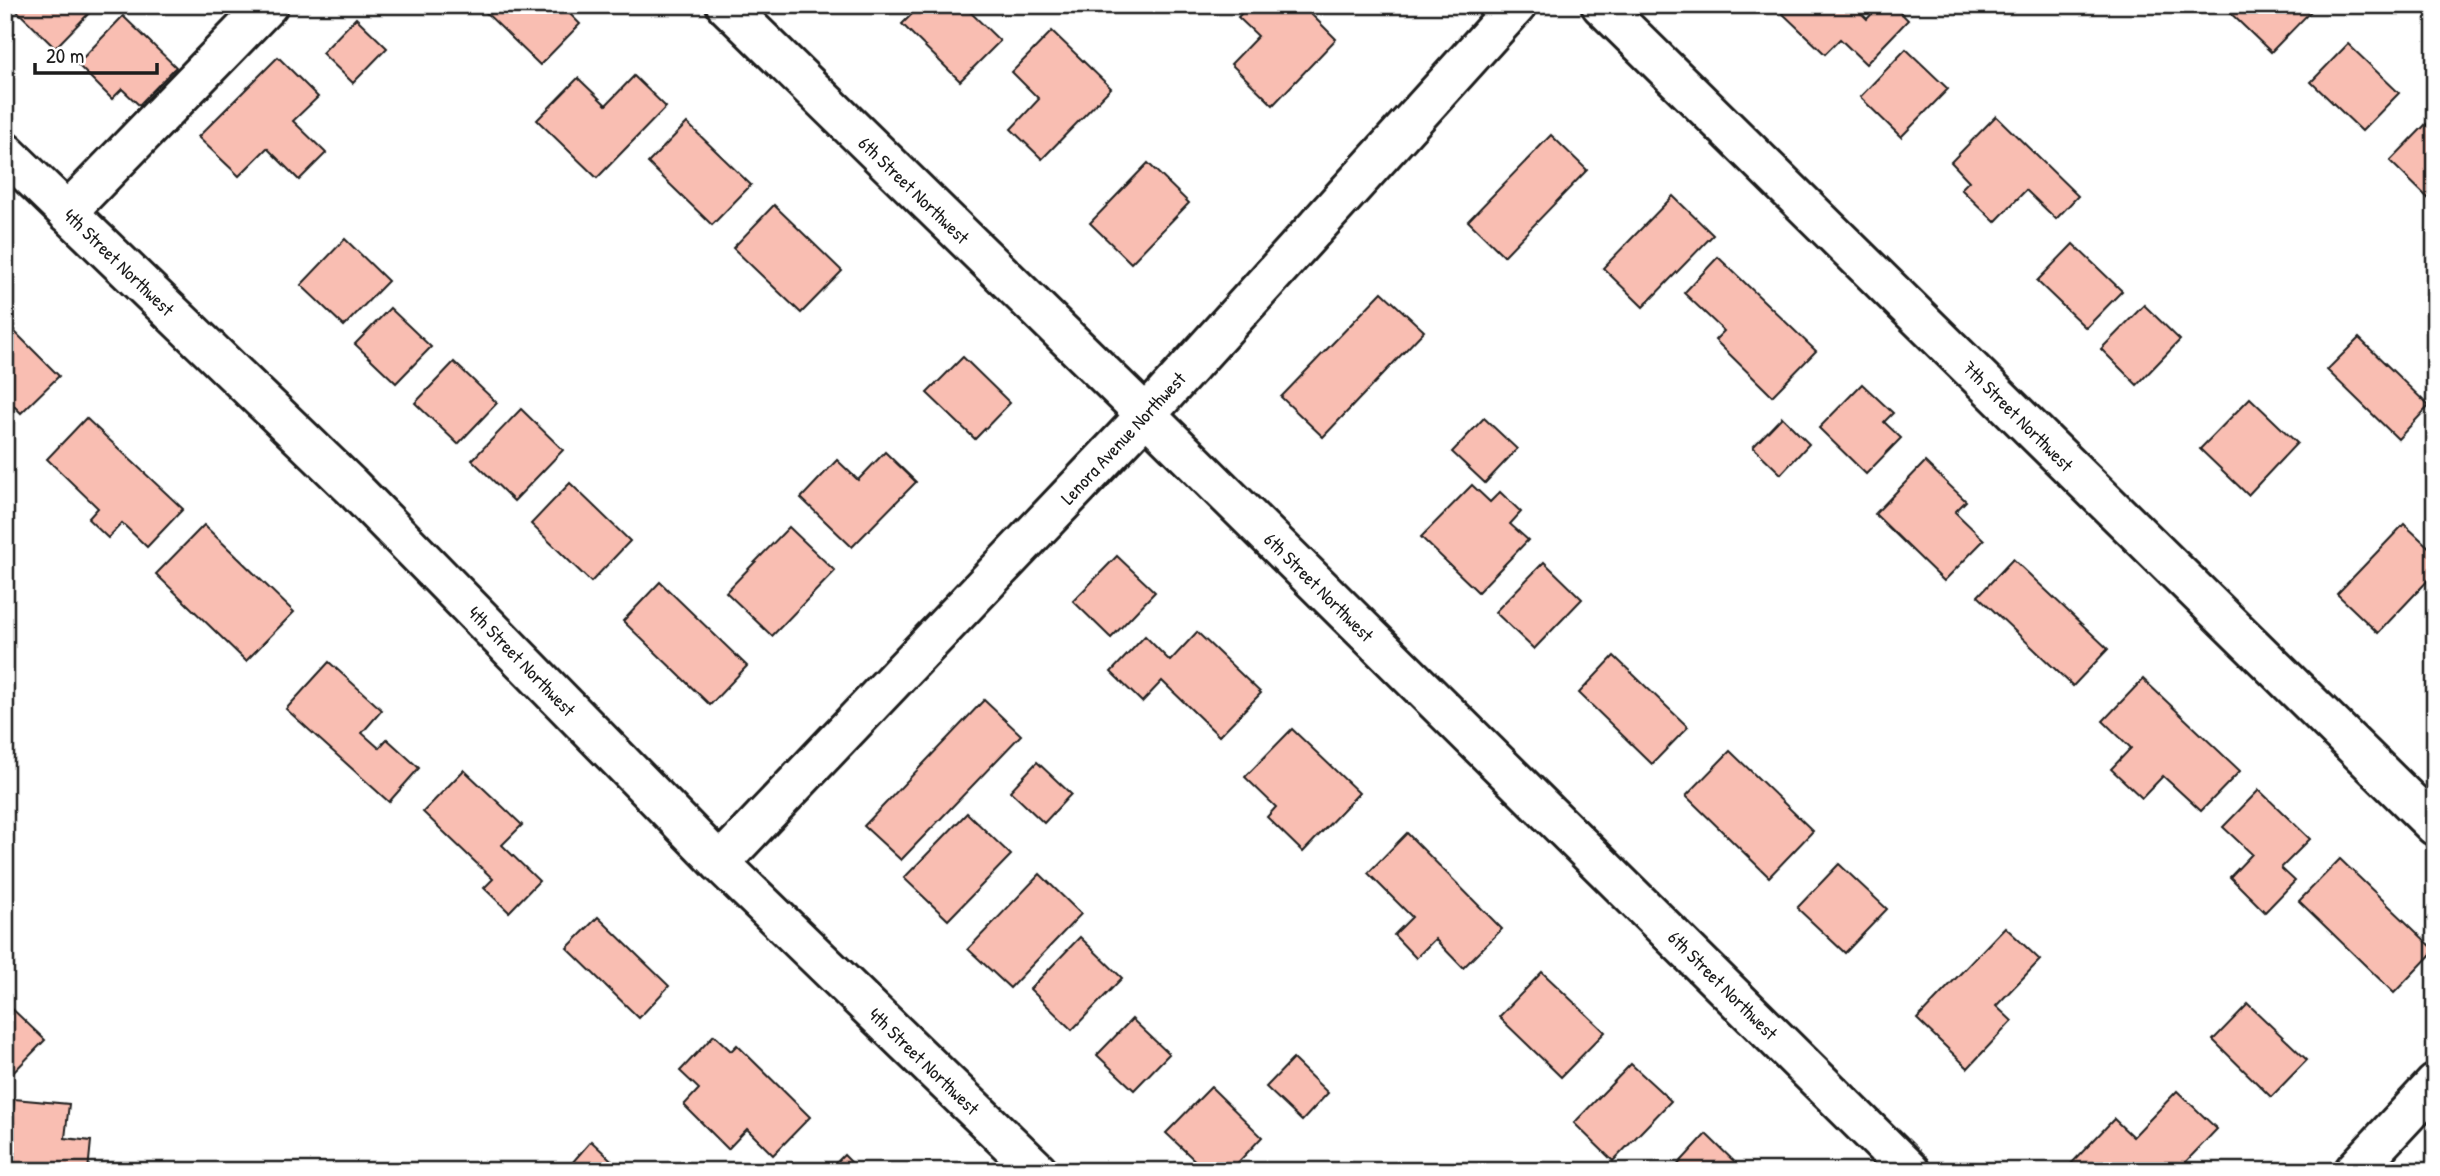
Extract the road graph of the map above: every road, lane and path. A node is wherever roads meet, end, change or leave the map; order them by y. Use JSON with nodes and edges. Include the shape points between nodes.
{"nodes":[{"id":1,"x":268,"y":5,"type":"edge"},
{"id":2,"x":726,"y":5,"type":"edge"},
{"id":3,"x":1517,"y":5,"type":"edge"},
{"id":4,"x":1601,"y":5,"type":"edge"},
{"id":5,"x":5,"y":152,"type":"edge"},
{"id":6,"x":67,"y":212,"type":"junction"},
{"id":7,"x":1146,"y":415,"type":"junction"},
{"id":8,"x":2435,"y":826,"type":"edge"},
{"id":9,"x":720,"y":863,"type":"junction"},
{"id":10,"x":2435,"y":1084,"type":"edge"},
{"id":11,"x":1038,"y":1171,"type":"edge"},
{"id":12,"x":1910,"y":1171,"type":"edge"},
{"id":13,"x":2354,"y":1171,"type":"edge"}],
"edges":[{"from":1,"to":6,"type":"street"},
{"from":2,"to":7,"type":"street","name":"6th Street Northwest"},
{"from":3,"to":7,"type":"street","name":"Lenora Avenue Northwest"},
{"from":4,"to":8,"type":"street","name":"7th Street Northwest"},
{"from":5,"to":6,"type":"street","name":"4th Street Northwest"},
{"from":6,"to":9,"type":"street","name":"4th Street Northwest","via":[[351,486]]},
{"from":7,"to":9,"type":"street","name":"Lenora Avenue Northwest"},
{"from":7,"to":12,"type":"street","name":"6th Street Northwest"},
{"from":9,"to":11,"type":"street","name":"4th Street Northwest"},
{"from":10,"to":13,"type":"street"}]}
